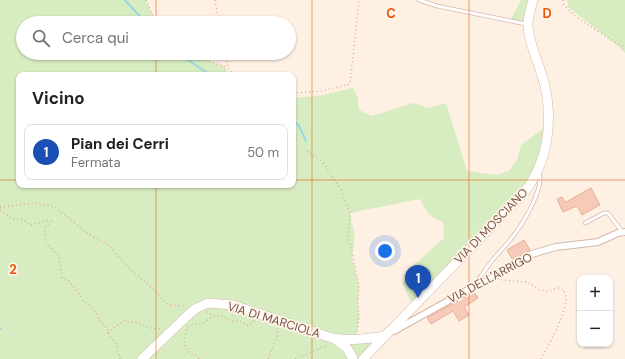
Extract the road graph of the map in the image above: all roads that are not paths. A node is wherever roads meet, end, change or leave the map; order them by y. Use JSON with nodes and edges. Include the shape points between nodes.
{"nodes":[{"id":1,"x":419,"y":0,"type":"edge"},
{"id":2,"x":533,"y":0,"type":"edge"},
{"id":3,"x":528,"y":24,"type":"junction"},
{"id":4,"x":538,"y":170,"type":"junction"},
{"id":5,"x":585,"y":222,"type":"dead end"},
{"id":6,"x":624,"y":233,"type":"edge"},
{"id":7,"x":473,"y":287,"type":"junction"},
{"id":8,"x":384,"y":336,"type":"junction"},
{"id":9,"x":332,"y":338,"type":"junction"},
{"id":10,"x":142,"y":359,"type":"edge"},
{"id":11,"x":353,"y":359,"type":"edge"},
{"id":12,"x":363,"y":359,"type":"edge"}],
"edges":[{"from":1,"to":3,"type":"lane"},
{"from":2,"to":3,"type":"main road","name":"VIA DI MOSCIANO"},
{"from":3,"to":4,"type":"main road","name":"VIA DI MOSCIANO","via":[[548,105],[548,134]]},
{"from":4,"to":7,"type":"lane","via":[[540,183],[525,219]]},
{"from":4,"to":8,"type":"main road","name":"VIA DI MOSCIANO","via":[[533,182],[523,194]]},
{"from":5,"to":6,"type":"lane","via":[[604,213],[608,214]]},
{"from":6,"to":7,"type":"street","name":"VIA DELL'ARRIGO","via":[[598,242],[556,247],[532,254],[490,280]]},
{"from":7,"to":8,"type":"street","name":"VIA DELL'ARRIGO"},
{"from":8,"to":9,"type":"main road","name":"VIA DI MARCIOLA","via":[[356,340]]},
{"from":8,"to":12,"type":"main road","name":"VIA DI MOSCIANO"},
{"from":9,"to":10,"type":"main road","name":"VIA DI MARCIOLA","via":[[232,305],[208,303],[195,309]]},
{"from":9,"to":11,"type":"main road","name":"VIA DI MARCIOLA","via":[[342,343]]}]}
